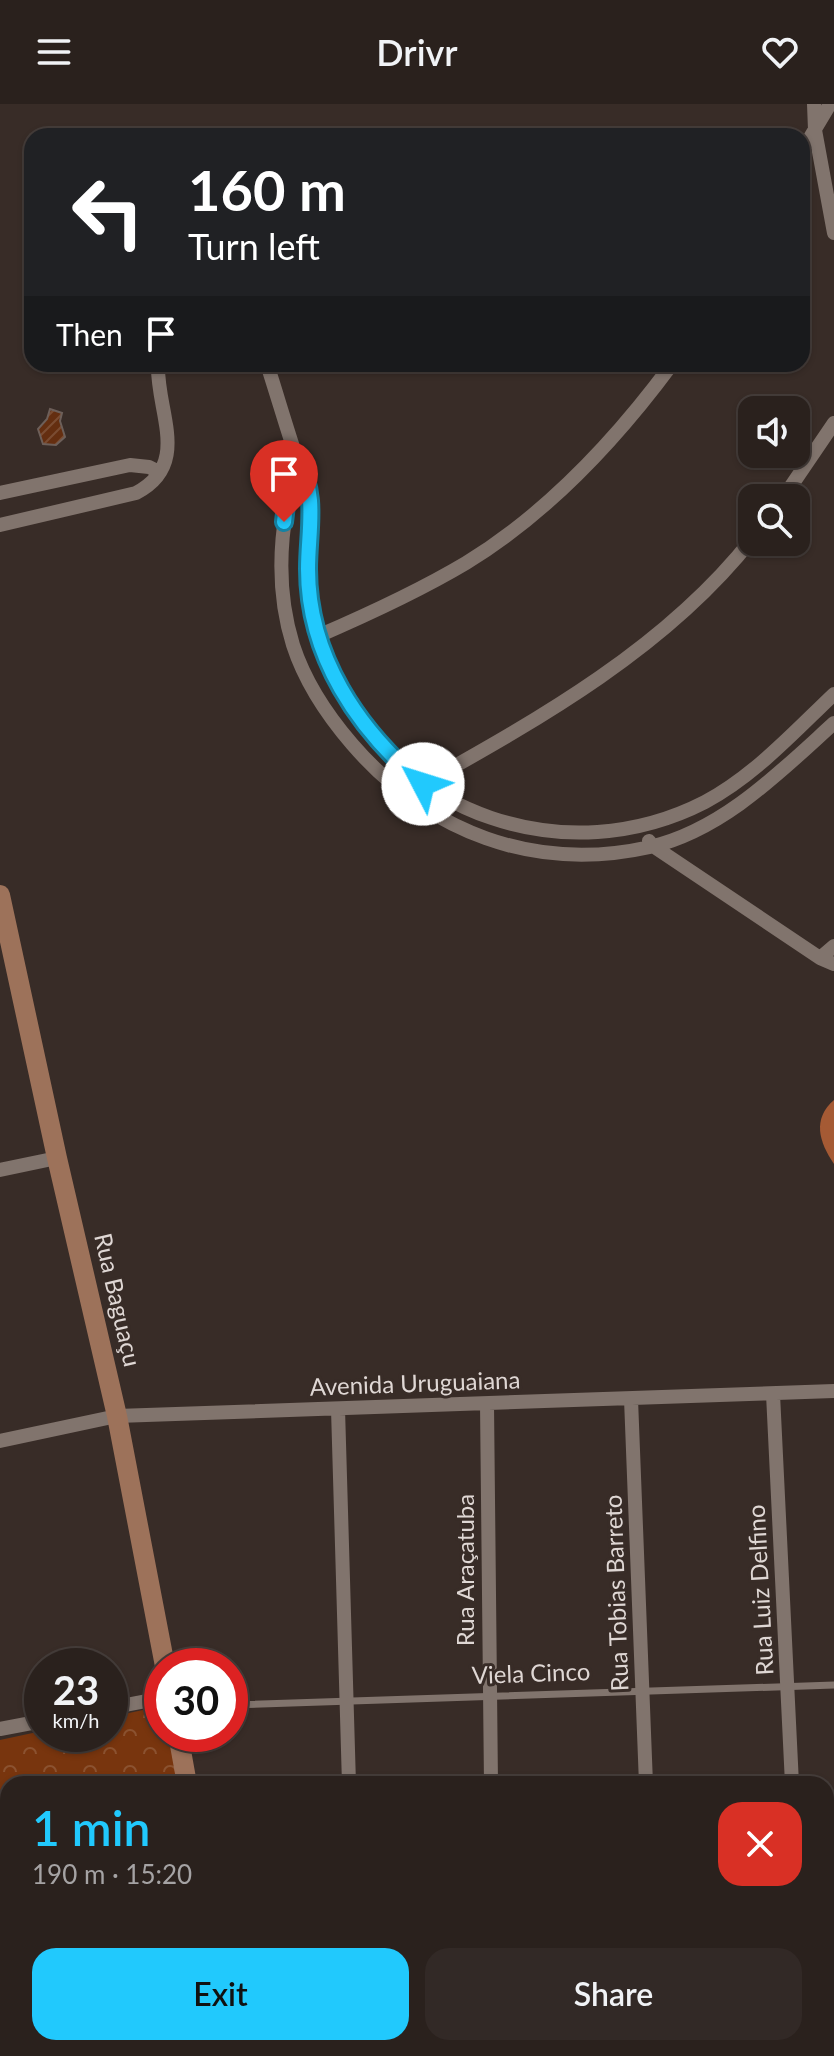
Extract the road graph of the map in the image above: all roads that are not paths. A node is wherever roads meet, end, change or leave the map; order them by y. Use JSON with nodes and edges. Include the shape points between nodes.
{"nodes":[{"id":1,"x":814,"y":104,"type":"edge"},
{"id":2,"x":830,"y":104,"type":"edge"},
{"id":3,"x":815,"y":130,"type":"junction"},
{"id":4,"x":810,"y":138,"type":"edge"},
{"id":5,"x":834,"y":233,"type":"edge"},
{"id":6,"x":158,"y":372,"type":"edge"},
{"id":7,"x":270,"y":372,"type":"edge"},
{"id":8,"x":666,"y":372,"type":"edge"},
{"id":9,"x":834,"y":423,"type":"edge"},
{"id":10,"x":298,"y":461,"type":"junction"},
{"id":11,"x":159,"y":472,"type":"junction"},
{"id":12,"x":793,"y":484,"type":"edge"},
{"id":13,"x":0,"y":493,"type":"edge"},
{"id":14,"x":0,"y":525,"type":"edge"},
{"id":15,"x":738,"y":554,"type":"edge"},
{"id":16,"x":311,"y":599,"type":"junction"},
{"id":17,"x":284,"y":604,"type":"junction"},
{"id":18,"x":318,"y":636,"type":"junction"},
{"id":19,"x":834,"y":694,"type":"edge"},
{"id":20,"x":834,"y":723,"type":"edge"},
{"id":21,"x":383,"y":748,"type":"junction"},
{"id":22,"x":367,"y":762,"type":"junction"},
{"id":23,"x":423,"y":784,"type":"junction"},
{"id":24,"x":640,"y":827,"type":"junction"},
{"id":25,"x":653,"y":846,"type":"junction"},
{"id":26,"x":0,"y":895,"type":"edge"},
{"id":27,"x":834,"y":946,"type":"edge"},
{"id":28,"x":827,"y":961,"type":"edge"},
{"id":29,"x":57,"y":1158,"type":"junction"},
{"id":30,"x":0,"y":1170,"type":"edge"},
{"id":31,"x":834,"y":1391,"type":"edge"},
{"id":32,"x":773,"y":1394,"type":"junction"},
{"id":33,"x":631,"y":1399,"type":"junction"},
{"id":34,"x":487,"y":1404,"type":"junction"},
{"id":35,"x":338,"y":1409,"type":"junction"},
{"id":36,"x":117,"y":1416,"type":"junction"},
{"id":37,"x":0,"y":1441,"type":"edge"},
{"id":38,"x":162,"y":1648,"type":"edge"},
{"id":39,"x":834,"y":1685,"type":"edge"},
{"id":40,"x":789,"y":1686,"type":"junction"},
{"id":41,"x":643,"y":1691,"type":"junction"},
{"id":42,"x":488,"y":1698,"type":"junction"},
{"id":43,"x":348,"y":1701,"type":"junction"},
{"id":44,"x":248,"y":1704,"type":"edge"},
{"id":45,"x":24,"y":1724,"type":"edge"},
{"id":46,"x":0,"y":1729,"type":"edge"},
{"id":47,"x":181,"y":1752,"type":"edge"},
{"id":48,"x":186,"y":1776,"type":"edge"},
{"id":49,"x":349,"y":1776,"type":"edge"},
{"id":50,"x":491,"y":1776,"type":"edge"},
{"id":51,"x":646,"y":1776,"type":"edge"},
{"id":52,"x":792,"y":1776,"type":"edge"}],
"edges":[{"from":1,"to":3,"type":"street"},
{"from":2,"to":3,"type":"street"},
{"from":3,"to":4,"type":"street"},
{"from":3,"to":5,"type":"street"},
{"from":6,"to":11,"type":"street","via":[[169,448]]},
{"from":7,"to":10,"type":"street"},
{"from":8,"to":18,"type":"street","via":[[601,452],[515,530],[416,592]]},
{"from":9,"to":12,"type":"street"},
{"from":10,"to":16,"type":"street","via":[[311,497]]},
{"from":10,"to":17,"type":"street","via":[[281,546]]},
{"from":11,"to":13,"type":"street","via":[[130,465]]},
{"from":11,"to":14,"type":"street","via":[[136,493]]},
{"from":15,"to":23,"type":"street","via":[[702,593],[595,682]]},
{"from":16,"to":17,"type":"street"},
{"from":16,"to":18,"type":"street"},
{"from":17,"to":22,"type":"street","via":[[293,646],[314,693]]},
{"from":18,"to":21,"type":"street","via":[[350,706]]},
{"from":19,"to":24,"type":"street","via":[[733,785]]},
{"from":20,"to":25,"type":"street","via":[[739,805],[698,829]]},
{"from":21,"to":22,"type":"street"},
{"from":21,"to":23,"type":"street"},
{"from":22,"to":25,"type":"street","via":[[415,803],[458,828],[506,845],[593,855]]},
{"from":23,"to":24,"type":"street","via":[[478,814],[525,829]]},
{"from":24,"to":25,"type":"street"},
{"from":25,"to":28,"type":"street"},
{"from":26,"to":29,"type":"main road","name":"Rua Baguaçu"},
{"from":27,"to":28,"type":"street"},
{"from":29,"to":30,"type":"street"},
{"from":29,"to":36,"type":"main road","name":"Rua Baguaçu"},
{"from":31,"to":32,"type":"street","name":"Avenida Uruguaiana"},
{"from":32,"to":33,"type":"street","name":"Avenida Uruguaiana"},
{"from":32,"to":40,"type":"street","name":"Rua Luiz Delfino"},
{"from":33,"to":34,"type":"street","name":"Avenida Uruguaiana"},
{"from":33,"to":41,"type":"street","name":"Rua Tobias Barreto"},
{"from":34,"to":35,"type":"street","name":"Avenida Uruguaiana"},
{"from":34,"to":42,"type":"street","name":"Rua Araçatuba"},
{"from":35,"to":36,"type":"street","name":"Avenida Uruguaiana"},
{"from":35,"to":43,"type":"street"},
{"from":36,"to":37,"type":"street","name":"Avenida Uruguaiana"},
{"from":36,"to":38,"type":"main road","name":"Rua Baguaçu"},
{"from":39,"to":40,"type":"lane","name":"Viela Cinco"},
{"from":40,"to":41,"type":"lane","name":"Viela Cinco"},
{"from":40,"to":52,"type":"street","name":"Rua Luiz Delfino"},
{"from":41,"to":42,"type":"lane","name":"Viela Cinco"},
{"from":41,"to":51,"type":"street","name":"Rua Tobias Barreto"},
{"from":42,"to":43,"type":"lane","name":"Viela Cinco"},
{"from":42,"to":50,"type":"street","name":"Rua Araçatuba"},
{"from":43,"to":44,"type":"lane","name":"Viela Cinco"},
{"from":43,"to":49,"type":"street"},
{"from":45,"to":46,"type":"street"},
{"from":47,"to":48,"type":"main road"}]}
